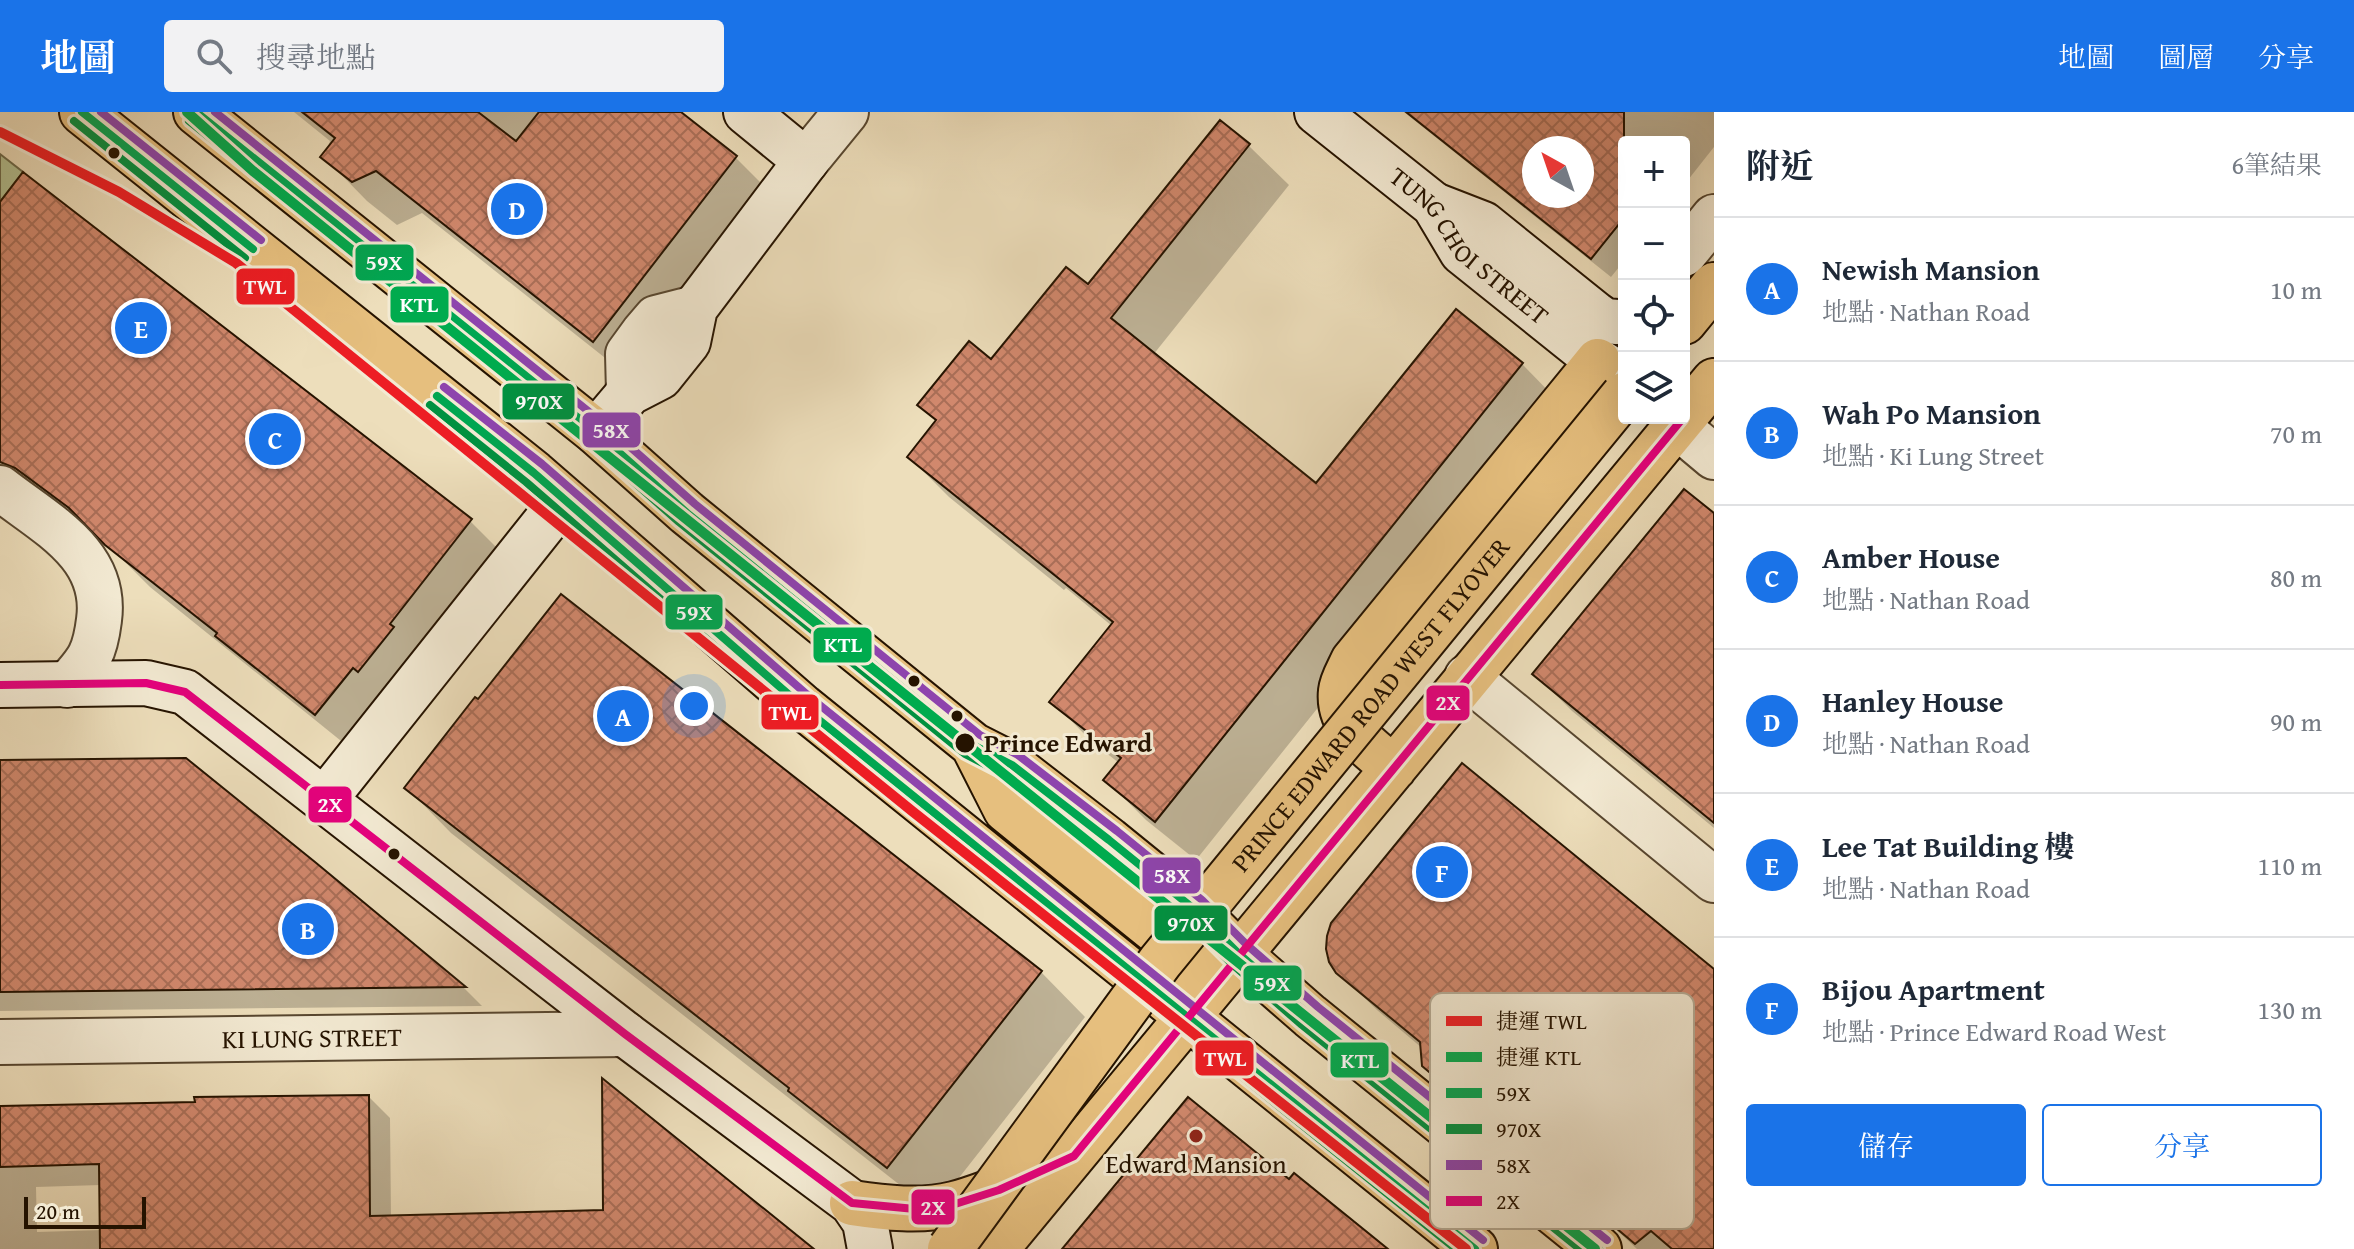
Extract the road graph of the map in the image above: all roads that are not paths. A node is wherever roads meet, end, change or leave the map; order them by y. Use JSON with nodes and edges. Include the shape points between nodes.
{"nodes":[{"id":1,"x":82,"y":112,"type":"edge"},
{"id":2,"x":196,"y":112,"type":"edge"},
{"id":3,"x":746,"y":112,"type":"edge"},
{"id":4,"x":846,"y":112,"type":"edge"},
{"id":5,"x":1317,"y":112,"type":"edge"},
{"id":6,"x":806,"y":161,"type":"junction"},
{"id":7,"x":1434,"y":205,"type":"junction"},
{"id":8,"x":1714,"y":217,"type":"edge"},
{"id":9,"x":1690,"y":247,"type":"edge"},
{"id":10,"x":1714,"y":285,"type":"edge"},
{"id":11,"x":1690,"y":315,"type":"edge"},
{"id":12,"x":1618,"y":320,"type":"edge"},
{"id":13,"x":1611,"y":369,"type":"edge"},
{"id":14,"x":1714,"y":370,"type":"edge"},
{"id":15,"x":1690,"y":377,"type":"edge"},
{"id":16,"x":1714,"y":381,"type":"edge"},
{"id":17,"x":1618,"y":402,"type":"edge"},
{"id":18,"x":1690,"y":409,"type":"edge"},
{"id":19,"x":1678,"y":424,"type":"edge"},
{"id":20,"x":1685,"y":424,"type":"edge"},
{"id":21,"x":596,"y":432,"type":"junction"},
{"id":22,"x":1714,"y":457,"type":"edge"},
{"id":23,"x":0,"y":488,"type":"edge"},
{"id":24,"x":563,"y":500,"type":"junction"},
{"id":25,"x":1467,"y":677,"type":"junction"},
{"id":26,"x":0,"y":685,"type":"edge"},
{"id":27,"x":67,"y":685,"type":"junction"},
{"id":28,"x":973,"y":745,"type":"junction"},
{"id":29,"x":1394,"y":768,"type":"junction"},
{"id":30,"x":325,"y":799,"type":"junction"},
{"id":31,"x":1714,"y":880,"type":"edge"},
{"id":32,"x":1239,"y":954,"type":"junction"},
{"id":33,"x":1198,"y":1003,"type":"junction"},
{"id":34,"x":625,"y":1034,"type":"junction"},
{"id":35,"x":0,"y":1042,"type":"edge"},
{"id":36,"x":1430,"y":1113,"type":"edge"},
{"id":37,"x":1074,"y":1156,"type":"junction"},
{"id":38,"x":852,"y":1203,"type":"junction"},
{"id":39,"x":1430,"y":1209,"type":"edge"},
{"id":40,"x":1452,"y":1229,"type":"edge"},
{"id":41,"x":1574,"y":1229,"type":"edge"},
{"id":42,"x":870,"y":1249,"type":"edge"},
{"id":43,"x":950,"y":1249,"type":"edge"},
{"id":44,"x":996,"y":1249,"type":"edge"},
{"id":45,"x":1475,"y":1249,"type":"edge"},
{"id":46,"x":1599,"y":1249,"type":"edge"}],
"edges":[{"from":1,"to":24,"type":"main road"},
{"from":2,"to":21,"type":"main road"},
{"from":3,"to":6,"type":"street"},
{"from":4,"to":6,"type":"street"},
{"from":5,"to":7,"type":"street","name":"TUNG CHOI STREET"},
{"from":6,"to":21,"type":"street","via":[[695,308],[688,342],[660,377],[629,393]]},
{"from":7,"to":12,"type":"street","via":[[1483,224],[1595,314],[1605,321]]},
{"from":7,"to":13,"type":"street","name":"TUNG CHOI STREET","via":[[1462,252]]},
{"from":8,"to":9,"type":"street"},
{"from":10,"to":11,"type":"main road"},
{"from":13,"to":29,"type":"main road","via":[[1353,661],[1341,692],[1346,721]]},
{"from":14,"to":15,"type":"street"},
{"from":16,"to":18,"type":"main road"},
{"from":17,"to":43,"type":"main road","name":"PRINCE EDWARD ROAD WEST FLYOVER","bridge":true,"via":[[1160,962]]},
{"from":19,"to":25,"type":"main road"},
{"from":20,"to":22,"type":"street"},
{"from":21,"to":28,"type":"main road","via":[[687,513]]},
{"from":23,"to":27,"type":"street","via":[[65,538],[96,577],[102,601],[90,660]]},
{"from":24,"to":30,"type":"street"},
{"from":24,"to":33,"type":"main road","via":[[803,707]]},
{"from":25,"to":29,"type":"main road"},
{"from":25,"to":31,"type":"street"},
{"from":26,"to":27,"type":"street"},
{"from":27,"to":30,"type":"street","via":[[146,683],[185,692]]},
{"from":28,"to":32,"type":"main road","via":[[1012,765],[1109,840],[1194,909]]},
{"from":28,"to":33,"type":"main road","via":[[1006,810],[1168,941]]},
{"from":29,"to":32,"type":"main road"},
{"from":30,"to":34,"type":"street"},
{"from":32,"to":33,"type":"main road"},
{"from":32,"to":36,"type":"main road"},
{"from":33,"to":37,"type":"main road"},
{"from":33,"to":39,"type":"main road"},
{"from":34,"to":35,"type":"street","name":"KI LUNG STREET"},
{"from":34,"to":38,"type":"street"},
{"from":37,"to":38,"type":"main road","via":[[953,1205],[887,1208]]},
{"from":37,"to":44,"type":"main road"},
{"from":38,"to":42,"type":"street","via":[[865,1222]]},
{"from":40,"to":45,"type":"main road"},
{"from":41,"to":46,"type":"main road"}]}
